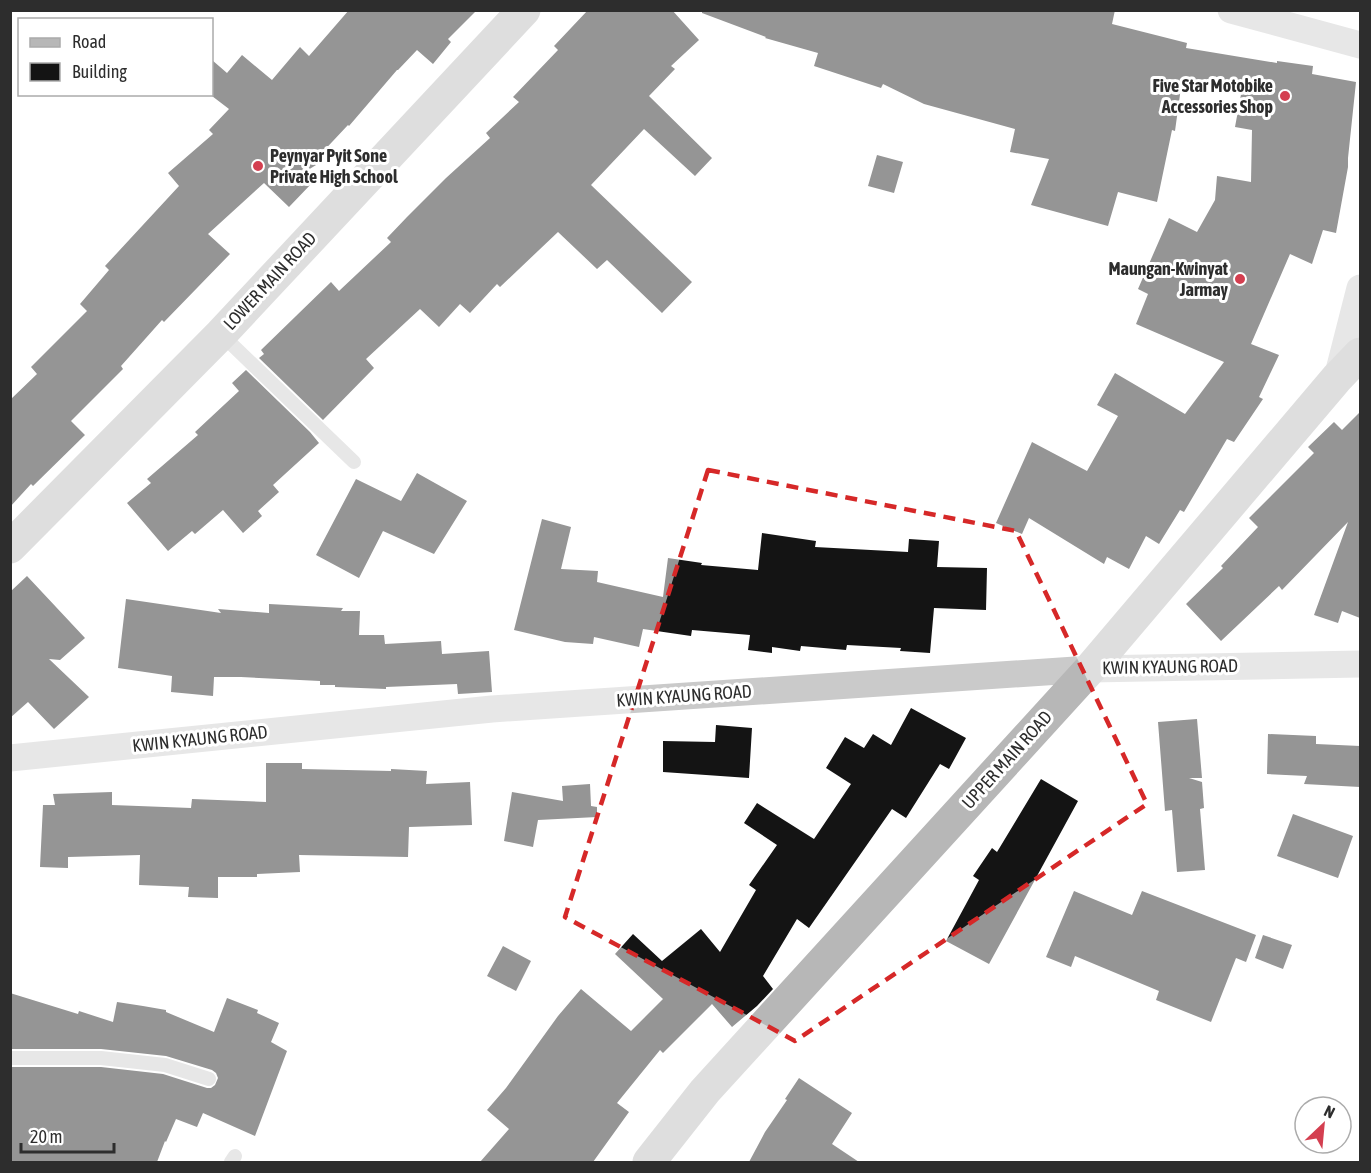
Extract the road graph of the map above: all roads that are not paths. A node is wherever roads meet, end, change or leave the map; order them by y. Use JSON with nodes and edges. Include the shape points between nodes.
{"nodes":[{"id":1,"x":524,"y":10,"type":"edge"},
{"id":2,"x":1231,"y":10,"type":"edge"},
{"id":3,"x":1360,"y":45,"type":"edge"},
{"id":4,"x":1360,"y":288,"type":"edge"},
{"id":5,"x":220,"y":333,"type":"junction"},
{"id":6,"x":1360,"y":354,"type":"edge"},
{"id":7,"x":1337,"y":378,"type":"junction"},
{"id":8,"x":354,"y":462,"type":"dead end"},
{"id":9,"x":10,"y":547,"type":"edge"},
{"id":10,"x":1360,"y":664,"type":"edge"},
{"id":11,"x":1090,"y":669,"type":"junction"},
{"id":12,"x":10,"y":758,"type":"edge"},
{"id":13,"x":10,"y":1058,"type":"edge"},
{"id":14,"x":209,"y":1079,"type":"dead end"},
{"id":15,"x":649,"y":1162,"type":"edge"}],
"edges":[{"from":1,"to":5,"type":"main road","name":"LOWER MAIN ROAD"},
{"from":2,"to":3,"type":"street"},
{"from":4,"to":7,"type":"street"},
{"from":5,"to":8,"type":"lane"},
{"from":5,"to":9,"type":"main road","name":"LOWER MAIN ROAD"},
{"from":6,"to":7,"type":"main road","name":"UPPER MAIN ROAD"},
{"from":7,"to":11,"type":"main road","name":"UPPER MAIN ROAD"},
{"from":10,"to":11,"type":"street","name":"KWIN KYAUNG ROAD"},
{"from":11,"to":12,"type":"street","name":"KWIN KYAUNG ROAD","via":[[492,709]]},
{"from":11,"to":15,"type":"main road","name":"UPPER MAIN ROAD","via":[[705,1091]]},
{"from":13,"to":14,"type":"lane","via":[[101,1058],[165,1065]]}]}
